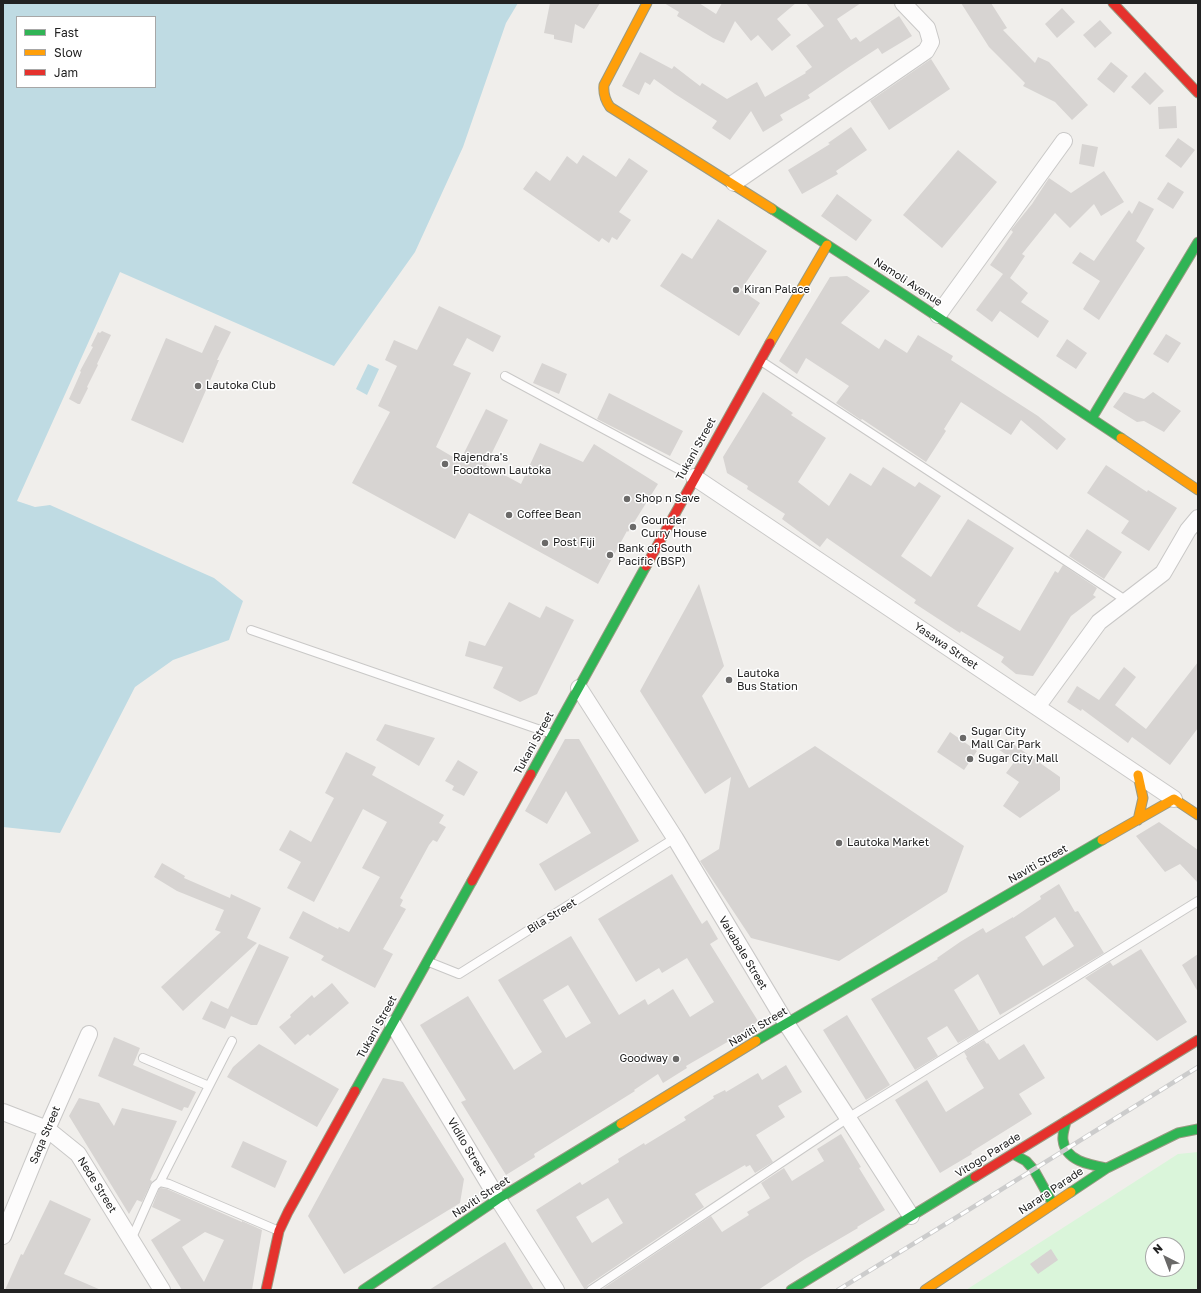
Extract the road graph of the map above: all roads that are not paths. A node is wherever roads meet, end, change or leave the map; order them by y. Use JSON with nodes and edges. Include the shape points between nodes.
{"nodes":[{"id":1,"x":647,"y":3,"type":"edge"},
{"id":2,"x":903,"y":3,"type":"edge"},
{"id":3,"x":1113,"y":3,"type":"edge"},
{"id":4,"x":1198,"y":93,"type":"edge"},
{"id":5,"x":1064,"y":141,"type":"dead end"},
{"id":6,"x":734,"y":183,"type":"junction"},
{"id":7,"x":1198,"y":242,"type":"edge"},
{"id":8,"x":827,"y":245,"type":"junction"},
{"id":9,"x":938,"y":315,"type":"junction"},
{"id":10,"x":760,"y":360,"type":"junction"},
{"id":11,"x":505,"y":376,"type":"dead end"},
{"id":12,"x":1092,"y":418,"type":"junction"},
{"id":13,"x":694,"y":478,"type":"junction"},
{"id":14,"x":1198,"y":490,"type":"edge"},
{"id":15,"x":1198,"y":518,"type":"edge"},
{"id":16,"x":1127,"y":601,"type":"junction"},
{"id":17,"x":251,"y":630,"type":"dead end"},
{"id":18,"x":579,"y":688,"type":"junction"},
{"id":19,"x":1037,"y":707,"type":"junction"},
{"id":20,"x":552,"y":734,"type":"junction"},
{"id":21,"x":1138,"y":775,"type":"junction"},
{"id":22,"x":1174,"y":799,"type":"junction"},
{"id":23,"x":1198,"y":815,"type":"edge"},
{"id":24,"x":1138,"y":820,"type":"junction"},
{"id":25,"x":674,"y":838,"type":"junction"},
{"id":26,"x":1198,"y":901,"type":"edge"},
{"id":27,"x":426,"y":961,"type":"junction"},
{"id":28,"x":786,"y":1023,"type":"junction"},
{"id":29,"x":393,"y":1024,"type":"junction"},
{"id":30,"x":89,"y":1034,"type":"dead end"},
{"id":31,"x":1198,"y":1040,"type":"edge"},
{"id":32,"x":232,"y":1042,"type":"dead end"},
{"id":33,"x":143,"y":1058,"type":"dead end"},
{"id":34,"x":209,"y":1086,"type":"junction"},
{"id":35,"x":3,"y":1112,"type":"edge"},
{"id":36,"x":848,"y":1118,"type":"junction"},
{"id":37,"x":1066,"y":1121,"type":"junction"},
{"id":38,"x":47,"y":1129,"type":"junction"},
{"id":39,"x":1198,"y":1129,"type":"edge"},
{"id":40,"x":1013,"y":1154,"type":"junction"},
{"id":41,"x":1107,"y":1168,"type":"junction"},
{"id":42,"x":160,"y":1182,"type":"junction"},
{"id":43,"x":498,"y":1199,"type":"junction"},
{"id":44,"x":1053,"y":1204,"type":"junction"},
{"id":45,"x":911,"y":1216,"type":"junction"},
{"id":46,"x":279,"y":1231,"type":"junction"},
{"id":47,"x":3,"y":1236,"type":"edge"},
{"id":48,"x":131,"y":1241,"type":"junction"},
{"id":49,"x":273,"y":1258,"type":"junction"},
{"id":50,"x":278,"y":1284,"type":"dead end"},
{"id":51,"x":162,"y":1290,"type":"edge"},
{"id":52,"x":266,"y":1290,"type":"edge"},
{"id":53,"x":363,"y":1290,"type":"edge"},
{"id":54,"x":556,"y":1290,"type":"edge"},
{"id":55,"x":592,"y":1290,"type":"edge"},
{"id":56,"x":791,"y":1290,"type":"edge"},
{"id":57,"x":925,"y":1290,"type":"edge"}],
"edges":[{"from":1,"to":6,"type":"street","name":"Namoli Avenue","via":[[604,85],[604,97],[610,107]]},
{"from":2,"to":6,"type":"street","via":[[927,28],[931,42],[926,50]]},
{"from":3,"to":4,"type":"street"},
{"from":5,"to":9,"type":"street"},
{"from":6,"to":8,"type":"street","name":"Namoli Avenue"},
{"from":7,"to":12,"type":"street"},
{"from":8,"to":9,"type":"street","name":"Namoli Avenue"},
{"from":8,"to":10,"type":"street","name":"Tukani Street"},
{"from":9,"to":12,"type":"street","name":"Namoli Avenue"},
{"from":10,"to":13,"type":"street","name":"Tukani Street"},
{"from":10,"to":16,"type":"lane"},
{"from":11,"to":13,"type":"lane"},
{"from":12,"to":14,"type":"street","name":"Namoli Avenue"},
{"from":13,"to":18,"type":"street","name":"Tukani Street"},
{"from":13,"to":19,"type":"street","name":"Yasawa Street"},
{"from":15,"to":16,"type":"street","via":[[1162,573]]},
{"from":16,"to":19,"type":"street","via":[[1099,622]]},
{"from":17,"to":20,"type":"lane"},
{"from":18,"to":20,"type":"street","name":"Tukani Street"},
{"from":18,"to":25,"type":"street","name":"Vakabale Street"},
{"from":19,"to":21,"type":"street","name":"Yasawa Street"},
{"from":20,"to":27,"type":"street","name":"Tukani Street"},
{"from":21,"to":22,"type":"street","name":"Yasawa Street"},
{"from":21,"to":24,"type":"street","via":[[1143,798]]},
{"from":22,"to":23,"type":"street","name":"Yasawa Street"},
{"from":22,"to":24,"type":"street","name":"Naviti Street"},
{"from":24,"to":28,"type":"street","name":"Naviti Street"},
{"from":25,"to":27,"type":"lane","name":"Bila Street","via":[[459,974]]},
{"from":25,"to":28,"type":"street","name":"Vakabale Street"},
{"from":26,"to":36,"type":"lane"},
{"from":27,"to":29,"type":"street","name":"Tukani Street"},
{"from":28,"to":36,"type":"street","name":"Vakabale Street"},
{"from":28,"to":43,"type":"street","name":"Naviti Street"},
{"from":29,"to":43,"type":"street","name":"Vidilo Street"},
{"from":29,"to":46,"type":"street","name":"Tukani Street"},
{"from":30,"to":38,"type":"street","name":"Saqa Street"},
{"from":31,"to":37,"type":"street","name":"Vitogo Parade"},
{"from":32,"to":34,"type":"lane"},
{"from":33,"to":34,"type":"lane"},
{"from":34,"to":42,"type":"lane"},
{"from":35,"to":38,"type":"street","name":"Nede Street"},
{"from":36,"to":45,"type":"street","name":"Vakabale Street"},
{"from":36,"to":55,"type":"lane"},
{"from":37,"to":40,"type":"street","name":"Vitogo Parade"},
{"from":37,"to":41,"type":"street","via":[[1063,1139],[1066,1149],[1078,1161]]},
{"from":38,"to":47,"type":"street","name":"Saqa Street"},
{"from":38,"to":48,"type":"street","name":"Nede Street","via":[[78,1154]]},
{"from":39,"to":41,"type":"street","name":"Narara Parade","via":[[1178,1133]]},
{"from":40,"to":44,"type":"street","via":[[1026,1161],[1034,1170]]},
{"from":40,"to":45,"type":"street","name":"Vitogo Parade"},
{"from":41,"to":44,"type":"street","name":"Narara Parade"},
{"from":42,"to":46,"type":"lane"},
{"from":42,"to":48,"type":"lane","via":[[155,1186]]},
{"from":43,"to":53,"type":"street","name":"Naviti Street"},
{"from":43,"to":54,"type":"street","name":"Vidilo Street"},
{"from":44,"to":57,"type":"street","name":"Narara Parade"},
{"from":45,"to":56,"type":"street","name":"Vitogo Parade"},
{"from":46,"to":49,"type":"street","name":"Tukani Street"},
{"from":48,"to":51,"type":"street","name":"Nede Street"},
{"from":49,"to":50,"type":"street","name":"Tukani Street"},
{"from":49,"to":52,"type":"street","name":"Tukani Street"}]}
